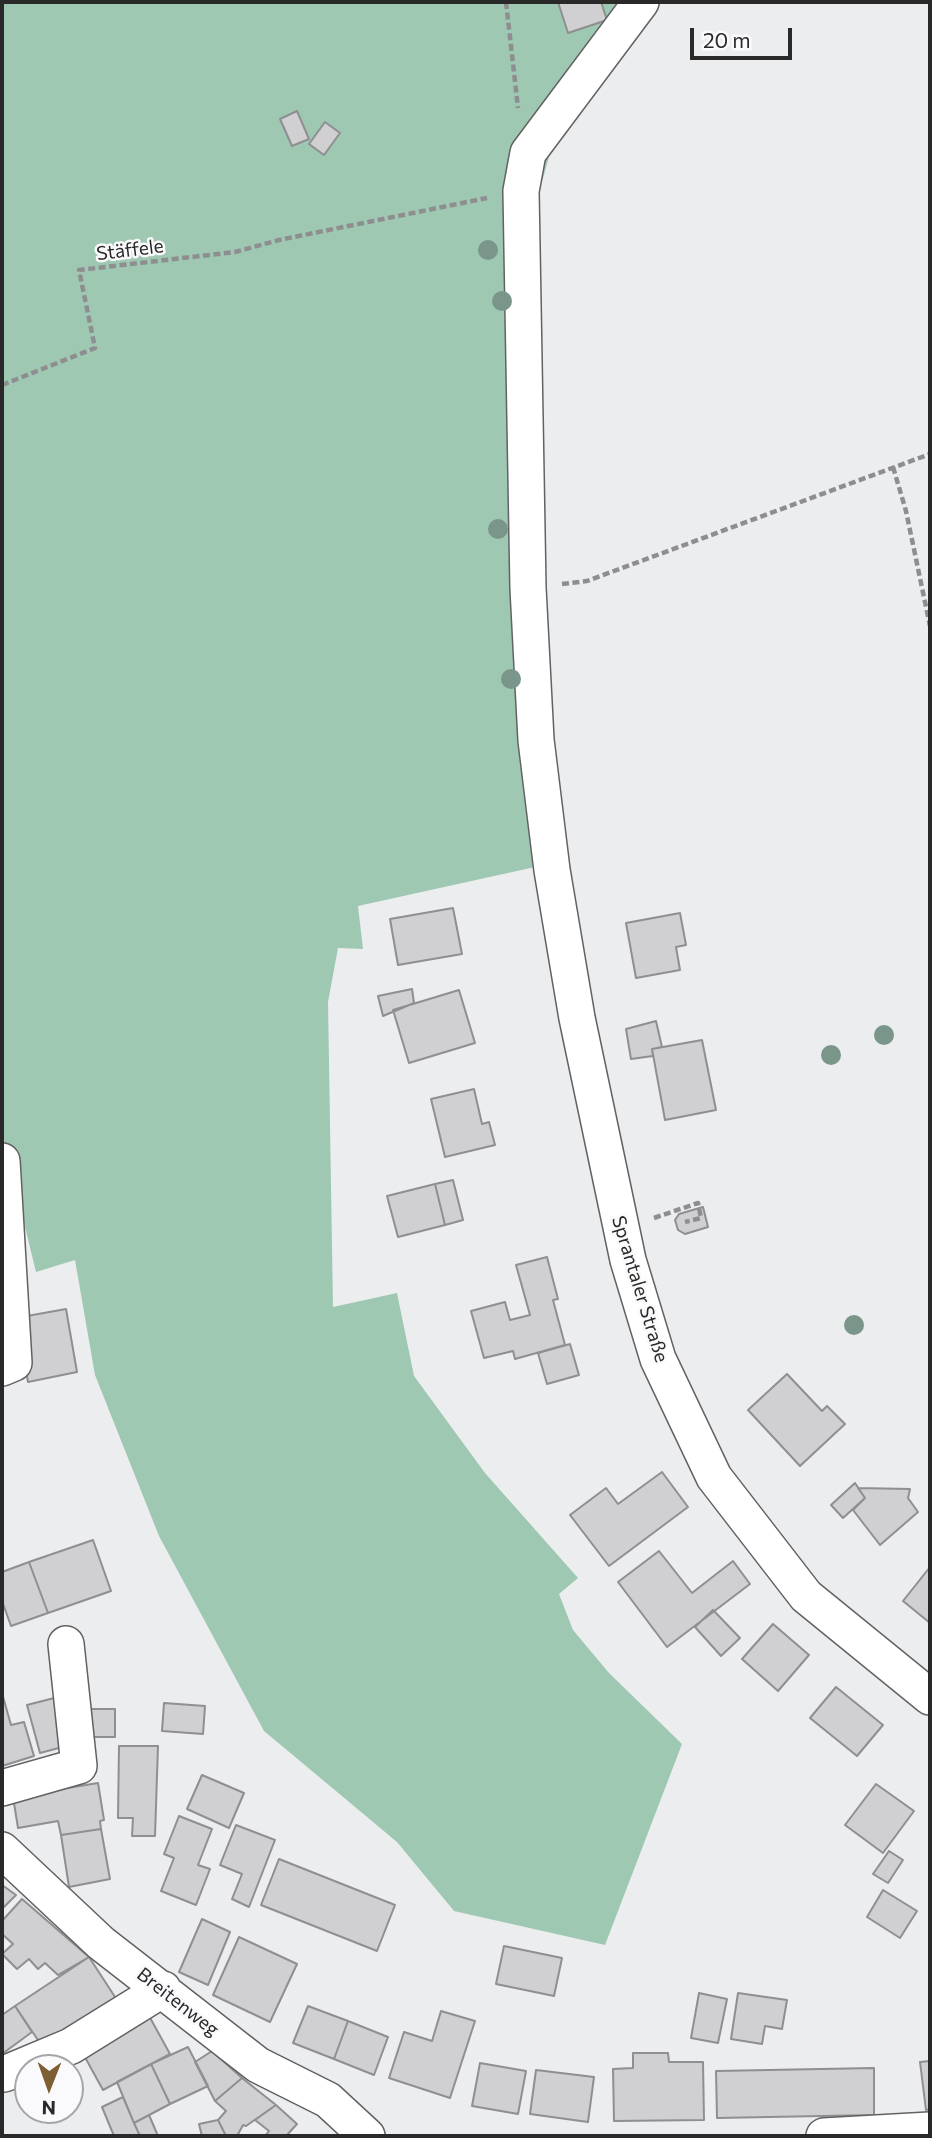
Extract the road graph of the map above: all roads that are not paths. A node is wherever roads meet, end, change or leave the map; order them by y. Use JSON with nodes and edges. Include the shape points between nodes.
{"nodes":[{"id":1,"x":641,"y":2,"type":"edge"},
{"id":2,"x":2,"y":1161,"type":"edge"},
{"id":3,"x":2,"y":1368,"type":"edge"},
{"id":4,"x":66,"y":1644,"type":"dead end"},
{"id":5,"x":930,"y":1697,"type":"edge"},
{"id":6,"x":2,"y":1788,"type":"edge"},
{"id":7,"x":2,"y":1850,"type":"edge"},
{"id":8,"x":163,"y":1989,"type":"junction"},
{"id":9,"x":4,"y":2074,"type":"dead end"},
{"id":10,"x":930,"y":2130,"type":"edge"},
{"id":11,"x":367,"y":2136,"type":"edge"},
{"id":12,"x":824,"y":2136,"type":"edge"}],
"edges":[{"from":1,"to":5,"type":"street","name":"Sprantaler Straße","via":[[528,153],[521,191],[528,588],[536,740],[552,870],[606,1167],[658,1359],[714,1477],[806,1596]]},
{"from":2,"to":3,"type":"street","via":[[14,1363]]},
{"from":4,"to":6,"type":"street","via":[[79,1766]]},
{"from":7,"to":8,"type":"street","name":"Breitenweg","via":[[101,1943]]},
{"from":8,"to":9,"type":"street","via":[[71,2046]]},
{"from":8,"to":11,"type":"street","name":"Breitenweg","via":[[258,2065],[328,2100]]},
{"from":10,"to":12,"type":"street"}]}
